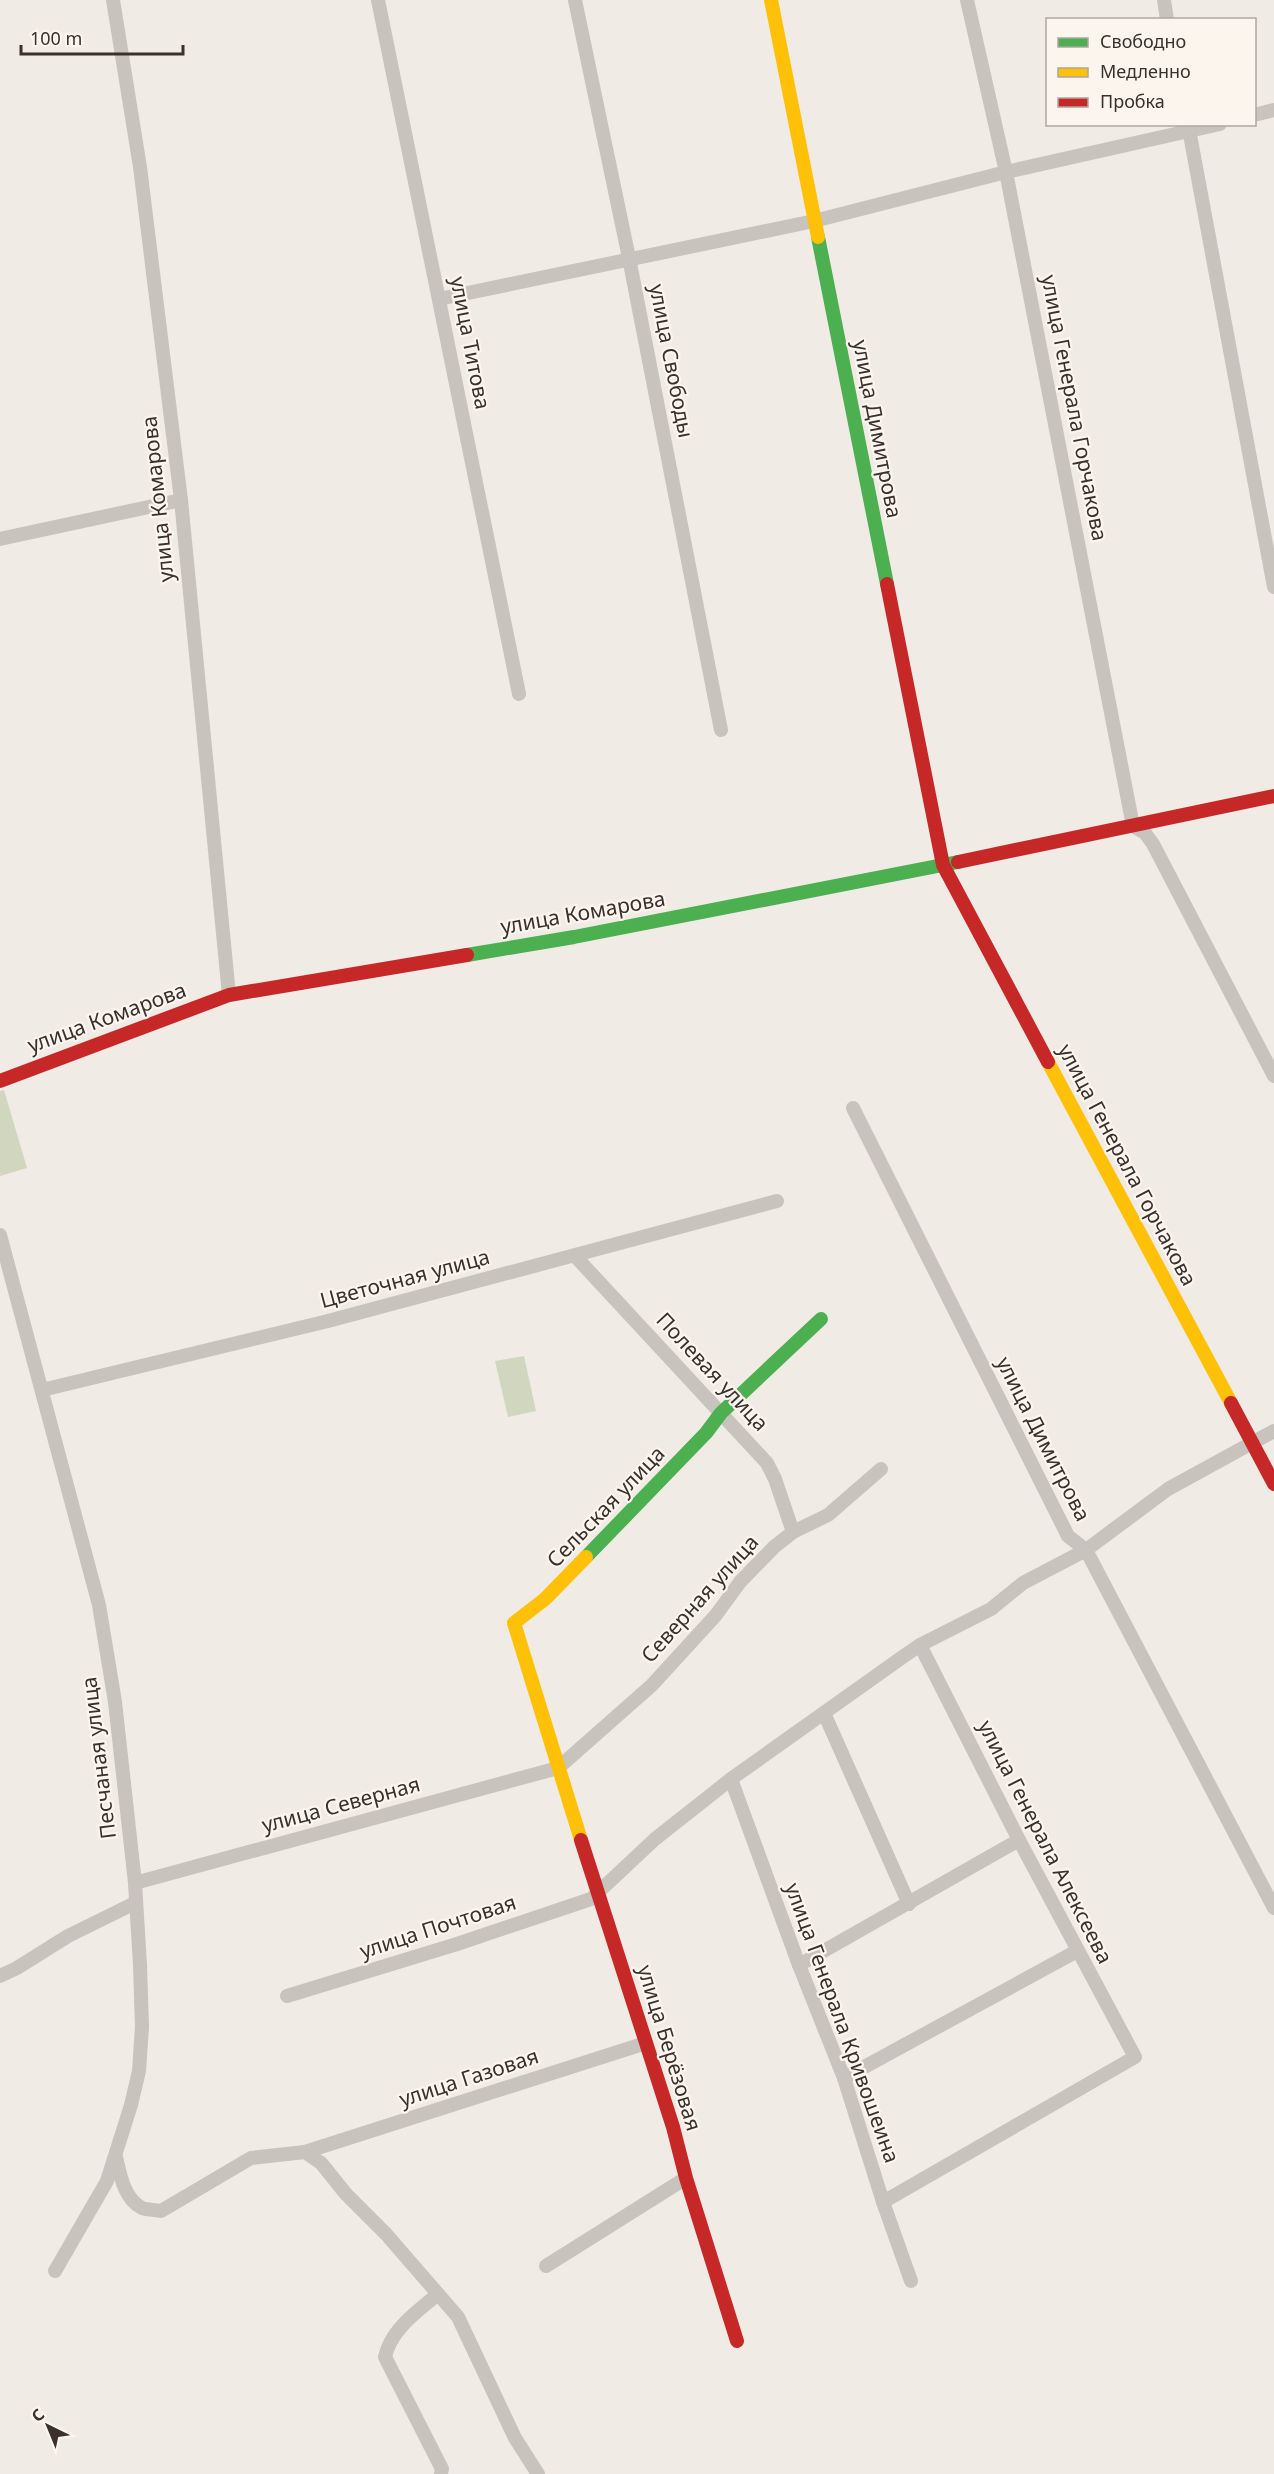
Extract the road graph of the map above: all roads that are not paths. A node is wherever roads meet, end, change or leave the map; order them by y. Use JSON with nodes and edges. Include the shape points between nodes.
{"nodes":[{"id":1,"x":113,"y":0,"type":"edge"},
{"id":2,"x":378,"y":0,"type":"edge"},
{"id":3,"x":575,"y":0,"type":"edge"},
{"id":4,"x":771,"y":0,"type":"edge"},
{"id":5,"x":967,"y":0,"type":"edge"},
{"id":6,"x":1164,"y":0,"type":"edge"},
{"id":7,"x":1167,"y":18,"type":"edge"},
{"id":8,"x":1274,"y":110,"type":"edge"},
{"id":9,"x":1256,"y":115,"type":"edge"},
{"id":10,"x":1208,"y":126,"type":"edge"},
{"id":11,"x":1189,"y":129,"type":"edge"},
{"id":12,"x":1006,"y":172,"type":"junction"},
{"id":13,"x":814,"y":221,"type":"junction"},
{"id":14,"x":629,"y":258,"type":"junction"},
{"id":15,"x":439,"y":298,"type":"junction"},
{"id":16,"x":181,"y":500,"type":"junction"},
{"id":17,"x":0,"y":539,"type":"edge"},
{"id":18,"x":1274,"y":587,"type":"edge"},
{"id":19,"x":519,"y":694,"type":"dead end"},
{"id":20,"x":721,"y":730,"type":"dead end"},
{"id":21,"x":1274,"y":796,"type":"edge"},
{"id":22,"x":1133,"y":826,"type":"junction"},
{"id":23,"x":943,"y":865,"type":"junction"},
{"id":24,"x":229,"y":995,"type":"junction"},
{"id":25,"x":1274,"y":1076,"type":"edge"},
{"id":26,"x":0,"y":1081,"type":"edge"},
{"id":27,"x":853,"y":1108,"type":"dead end"},
{"id":28,"x":777,"y":1201,"type":"dead end"},
{"id":29,"x":0,"y":1235,"type":"edge"},
{"id":30,"x":575,"y":1256,"type":"junction"},
{"id":31,"x":821,"y":1319,"type":"dead end"},
{"id":32,"x":42,"y":1389,"type":"junction"},
{"id":33,"x":720,"y":1413,"type":"junction"},
{"id":34,"x":1274,"y":1431,"type":"edge"},
{"id":35,"x":1252,"y":1444,"type":"junction"},
{"id":36,"x":881,"y":1469,"type":"dead end"},
{"id":37,"x":1274,"y":1484,"type":"edge"},
{"id":38,"x":793,"y":1532,"type":"junction"},
{"id":39,"x":1086,"y":1550,"type":"junction"},
{"id":40,"x":514,"y":1623,"type":"joint"},
{"id":41,"x":920,"y":1645,"type":"junction"},
{"id":42,"x":824,"y":1713,"type":"junction"},
{"id":43,"x":558,"y":1768,"type":"junction"},
{"id":44,"x":731,"y":1779,"type":"junction"},
{"id":45,"x":1019,"y":1840,"type":"junction"},
{"id":46,"x":135,"y":1883,"type":"junction"},
{"id":47,"x":599,"y":1893,"type":"junction"},
{"id":48,"x":135,"y":1903,"type":"junction"},
{"id":49,"x":909,"y":1904,"type":"junction"},
{"id":50,"x":1274,"y":1908,"type":"edge"},
{"id":51,"x":1077,"y":1951,"type":"junction"},
{"id":52,"x":799,"y":1965,"type":"junction"},
{"id":53,"x":0,"y":1976,"type":"edge"},
{"id":54,"x":287,"y":1996,"type":"dead end"},
{"id":55,"x":646,"y":2043,"type":"junction"},
{"id":56,"x":844,"y":2078,"type":"junction"},
{"id":57,"x":305,"y":2152,"type":"junction"},
{"id":58,"x":116,"y":2156,"type":"junction"},
{"id":59,"x":686,"y":2178,"type":"junction"},
{"id":60,"x":883,"y":2202,"type":"junction"},
{"id":61,"x":546,"y":2266,"type":"dead end"},
{"id":62,"x":55,"y":2271,"type":"dead end"},
{"id":63,"x":911,"y":2281,"type":"dead end"},
{"id":64,"x":438,"y":2294,"type":"junction"},
{"id":65,"x":737,"y":2342,"type":"dead end"},
{"id":66,"x":441,"y":2474,"type":"edge"},
{"id":67,"x":538,"y":2474,"type":"edge"}],
"edges":[{"from":1,"to":16,"type":"street","name":"улица Комарова","via":[[140,167]]},
{"from":2,"to":15,"type":"street","name":"улица Титова"},
{"from":3,"to":14,"type":"street","name":"улица Свободы"},
{"from":4,"to":13,"type":"street","name":"улица Димитрова"},
{"from":5,"to":12,"type":"street","name":"улица Генерала Горчакова"},
{"from":6,"to":7,"type":"street"},
{"from":8,"to":9,"type":"street"},
{"from":10,"to":11,"type":"street"},
{"from":11,"to":12,"type":"street"},
{"from":11,"to":18,"type":"street"},
{"from":12,"to":13,"type":"street"},
{"from":12,"to":22,"type":"street","name":"улица Генерала Горчакова"},
{"from":13,"to":14,"type":"street"},
{"from":13,"to":23,"type":"street","name":"улица Димитрова"},
{"from":14,"to":15,"type":"street"},
{"from":14,"to":20,"type":"street","name":"улица Свободы"},
{"from":15,"to":19,"type":"street","name":"улица Титова"},
{"from":16,"to":17,"type":"street"},
{"from":16,"to":24,"type":"street","name":"улица Комарова"},
{"from":21,"to":22,"type":"street","name":"улица Комарова"},
{"from":22,"to":23,"type":"street","name":"улица Комарова"},
{"from":22,"to":25,"type":"street","via":[[1153,843]]},
{"from":23,"to":24,"type":"street","name":"улица Комарова","via":[[574,937]]},
{"from":23,"to":35,"type":"street","name":"улица Генерала Горчакова"},
{"from":24,"to":26,"type":"street","name":"улица Комарова"},
{"from":27,"to":39,"type":"street","name":"улица Димитрова","via":[[1068,1536]]},
{"from":28,"to":30,"type":"street","name":"Цветочная улица"},
{"from":29,"to":32,"type":"street","name":"Песчаная улица"},
{"from":30,"to":32,"type":"street","name":"Цветочная улица","via":[[328,1321]]},
{"from":30,"to":33,"type":"street","name":"Полевая улица"},
{"from":31,"to":33,"type":"street","name":"Сельская улица"},
{"from":32,"to":46,"type":"street","name":"Песчаная улица","via":[[99,1605],[115,1702]]},
{"from":33,"to":38,"type":"street","name":"Полевая улица","via":[[771,1470]]},
{"from":33,"to":40,"type":"street","name":"Сельская улица","via":[[706,1433],[545,1599]]},
{"from":34,"to":35,"type":"street"},
{"from":35,"to":37,"type":"street","name":"улица Генерала Горчакова"},
{"from":35,"to":39,"type":"street","via":[[1168,1489]]},
{"from":36,"to":38,"type":"street","name":"Северная улица","via":[[828,1515]]},
{"from":38,"to":43,"type":"street","name":"Северная улица","via":[[740,1582],[716,1615],[652,1684]]},
{"from":39,"to":41,"type":"street","via":[[1023,1583],[991,1609]]},
{"from":39,"to":50,"type":"street","name":"улица Димитрова"},
{"from":40,"to":43,"type":"street","name":"улица Берёзовая"},
{"from":41,"to":42,"type":"street"},
{"from":41,"to":45,"type":"street","name":"улица Генерала Алексеева"},
{"from":42,"to":44,"type":"street"},
{"from":42,"to":49,"type":"street"},
{"from":43,"to":46,"type":"street","name":"улица Северная"},
{"from":43,"to":47,"type":"street","name":"улица Берёзовая"},
{"from":44,"to":47,"type":"street","via":[[655,1839]]},
{"from":44,"to":52,"type":"street","name":"улица Генерала Кривошеина"},
{"from":45,"to":49,"type":"street"},
{"from":45,"to":51,"type":"street","name":"улица Генерала Алексеева"},
{"from":46,"to":48,"type":"street","name":"Песчаная улица"},
{"from":47,"to":54,"type":"street","name":"улица Почтовая","via":[[479,1937]]},
{"from":47,"to":55,"type":"street","name":"улица Берёзовая"},
{"from":48,"to":53,"type":"street"},
{"from":48,"to":58,"type":"street","name":"Песчаная улица","via":[[142,2000],[139,2071]]},
{"from":49,"to":52,"type":"street"},
{"from":51,"to":56,"type":"street"},
{"from":51,"to":60,"type":"street","name":"улица Генерала Алексеева","via":[[1135,2057]]},
{"from":52,"to":56,"type":"street","name":"улица Генерала Кривошеина"},
{"from":55,"to":57,"type":"street","name":"улица Газовая"},
{"from":55,"to":59,"type":"street","name":"улица Берёзовая"},
{"from":56,"to":60,"type":"street","name":"улица Генерала Кривошеина"},
{"from":57,"to":58,"type":"street","name":"улица Газовая","via":[[251,2158],[161,2211],[142,2208],[132,2199]]},
{"from":57,"to":64,"type":"street","via":[[321,2163]]},
{"from":58,"to":62,"type":"street","name":"Песчаная улица","via":[[107,2181]]},
{"from":59,"to":61,"type":"street"},
{"from":59,"to":65,"type":"street","name":"улица Берёзовая"},
{"from":60,"to":63,"type":"street","name":"улица Генерала Кривошеина"},
{"from":64,"to":66,"type":"street","via":[[401,2326],[388,2343],[385,2356],[442,2469]]},
{"from":64,"to":67,"type":"street","via":[[458,2317],[515,2438]]}]}
